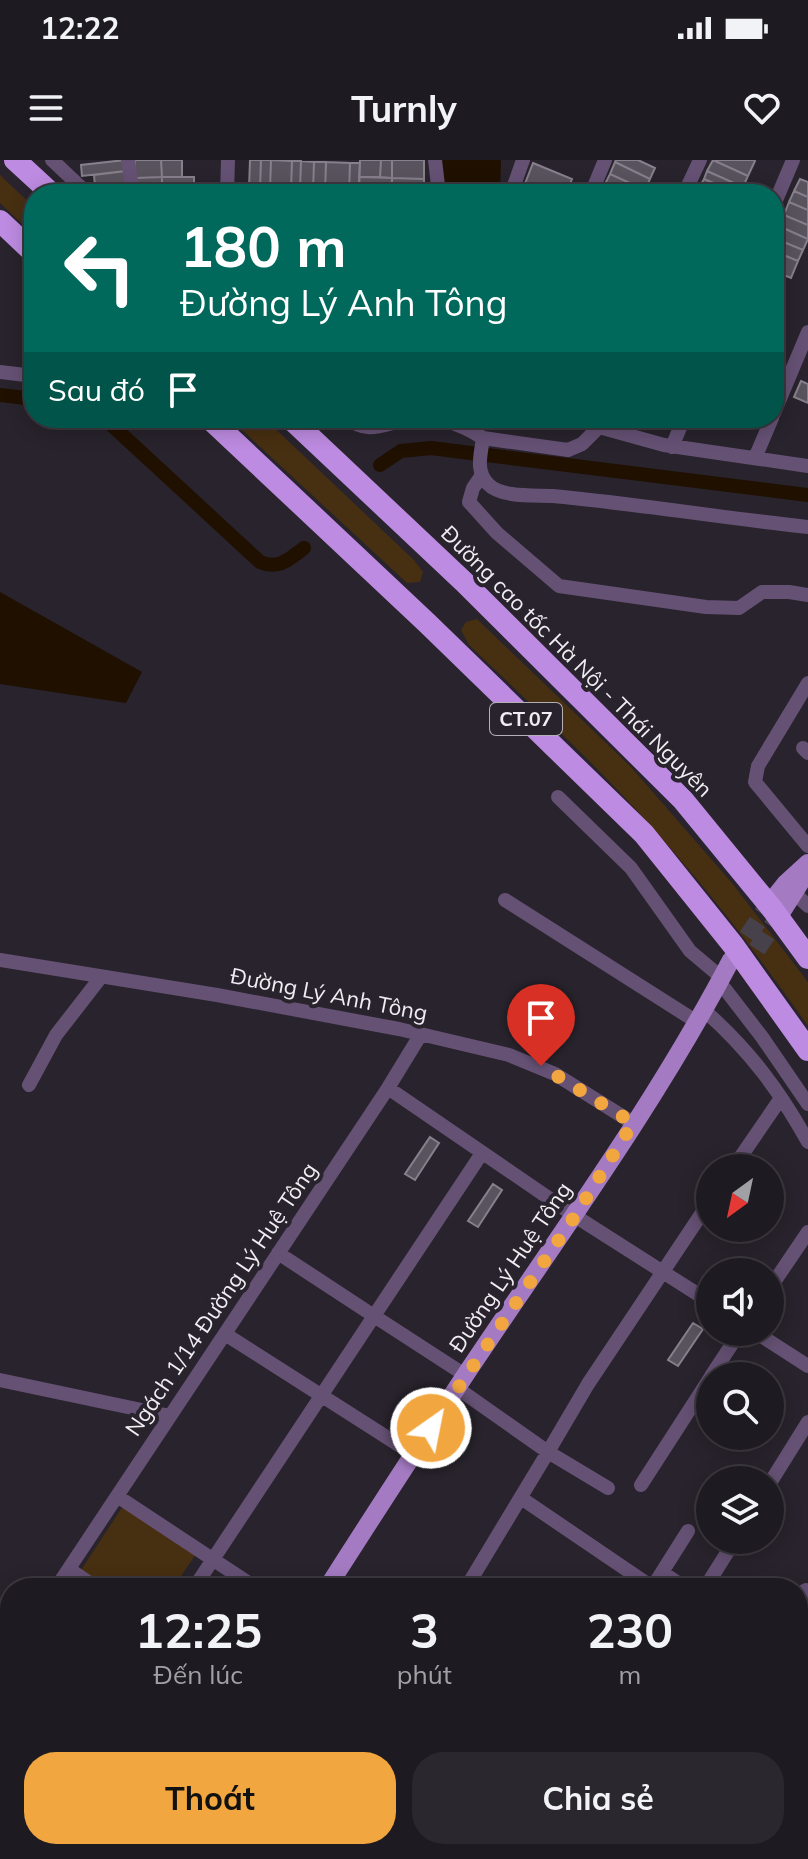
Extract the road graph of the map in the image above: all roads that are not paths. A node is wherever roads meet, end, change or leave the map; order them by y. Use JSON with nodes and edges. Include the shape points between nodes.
{"nodes":[{"id":1,"x":15,"y":160,"type":"edge"},
{"id":2,"x":52,"y":160,"type":"edge"},
{"id":3,"x":128,"y":160,"type":"edge"},
{"id":4,"x":228,"y":160,"type":"edge"},
{"id":5,"x":435,"y":160,"type":"edge"},
{"id":6,"x":511,"y":160,"type":"edge"},
{"id":7,"x":523,"y":160,"type":"edge"},
{"id":8,"x":605,"y":160,"type":"edge"},
{"id":9,"x":700,"y":160,"type":"edge"},
{"id":10,"x":793,"y":160,"type":"edge"},
{"id":11,"x":41,"y":184,"type":"edge"},
{"id":12,"x":77,"y":184,"type":"edge"},
{"id":13,"x":132,"y":184,"type":"edge"},
{"id":14,"x":227,"y":184,"type":"edge"},
{"id":15,"x":438,"y":184,"type":"edge"},
{"id":16,"x":513,"y":184,"type":"edge"},
{"id":17,"x":514,"y":184,"type":"edge"},
{"id":18,"x":595,"y":184,"type":"edge"},
{"id":19,"x":689,"y":184,"type":"edge"},
{"id":20,"x":783,"y":184,"type":"edge"},
{"id":21,"x":0,"y":221,"type":"edge"},
{"id":22,"x":24,"y":244,"type":"edge"},
{"id":23,"x":808,"y":332,"type":"edge"},
{"id":24,"x":0,"y":372,"type":"edge"},
{"id":25,"x":24,"y":375,"type":"edge"},
{"id":26,"x":784,"y":390,"type":"edge"},
{"id":27,"x":220,"y":428,"type":"edge"},
{"id":28,"x":301,"y":428,"type":"edge"},
{"id":29,"x":466,"y":428,"type":"edge"},
{"id":30,"x":592,"y":428,"type":"edge"},
{"id":31,"x":611,"y":428,"type":"edge"},
{"id":32,"x":680,"y":428,"type":"edge"},
{"id":33,"x":768,"y":428,"type":"edge"},
{"id":34,"x":482,"y":441,"type":"junction"},
{"id":35,"x":672,"y":447,"type":"junction"},
{"id":36,"x":755,"y":458,"type":"junction"},
{"id":37,"x":808,"y":466,"type":"edge"},
{"id":38,"x":480,"y":468,"type":"junction"},
{"id":39,"x":808,"y":527,"type":"edge"},
{"id":40,"x":808,"y":595,"type":"edge"},
{"id":41,"x":808,"y":683,"type":"edge"},
{"id":42,"x":558,"y":797,"type":"dead end"},
{"id":43,"x":808,"y":846,"type":"edge"},
{"id":44,"x":808,"y":863,"type":"edge"},
{"id":45,"x":808,"y":870,"type":"edge"},
{"id":46,"x":789,"y":898,"type":"edge"},
{"id":47,"x":505,"y":900,"type":"dead end"},
{"id":48,"x":808,"y":958,"type":"edge"},
{"id":49,"x":0,"y":960,"type":"edge"},
{"id":50,"x":736,"y":966,"type":"tunnel mouth"},
{"id":51,"x":101,"y":977,"type":"junction"},
{"id":52,"x":724,"y":984,"type":"junction"},
{"id":53,"x":701,"y":1017,"type":"junction"},
{"id":54,"x":421,"y":1034,"type":"junction"},
{"id":55,"x":808,"y":1050,"type":"edge"},
{"id":56,"x":29,"y":1085,"type":"dead end"},
{"id":57,"x":388,"y":1088,"type":"junction"},
{"id":58,"x":781,"y":1098,"type":"junction"},
{"id":59,"x":808,"y":1104,"type":"edge"},
{"id":60,"x":633,"y":1123,"type":"junction"},
{"id":61,"x":808,"y":1142,"type":"edge"},
{"id":62,"x":482,"y":1153,"type":"junction"},
{"id":63,"x":743,"y":1154,"type":"edge"},
{"id":64,"x":575,"y":1216,"type":"junction"},
{"id":65,"x":696,"y":1222,"type":"edge"},
{"id":66,"x":808,"y":1232,"type":"edge"},
{"id":67,"x":278,"y":1253,"type":"junction"},
{"id":68,"x":784,"y":1267,"type":"edge"},
{"id":69,"x":663,"y":1271,"type":"junction"},
{"id":70,"x":696,"y":1293,"type":"edge"},
{"id":71,"x":374,"y":1316,"type":"junction"},
{"id":72,"x":225,"y":1334,"type":"junction"},
{"id":73,"x":777,"y":1346,"type":"edge"},
{"id":74,"x":808,"y":1366,"type":"edge"},
{"id":75,"x":0,"y":1380,"type":"edge"},
{"id":76,"x":461,"y":1382,"type":"junction"},
{"id":77,"x":321,"y":1396,"type":"junction"},
{"id":78,"x":696,"y":1400,"type":"edge"},
{"id":79,"x":170,"y":1416,"type":"junction"},
{"id":80,"x":808,"y":1422,"type":"edge"},
{"id":81,"x":548,"y":1452,"type":"junction"},
{"id":82,"x":413,"y":1454,"type":"junction"},
{"id":83,"x":781,"y":1466,"type":"edge"},
{"id":84,"x":641,"y":1485,"type":"dead end"},
{"id":85,"x":608,"y":1488,"type":"dead end"},
{"id":86,"x":117,"y":1496,"type":"junction"},
{"id":87,"x":521,"y":1498,"type":"junction"},
{"id":88,"x":688,"y":1531,"type":"dead end"},
{"id":89,"x":726,"y":1554,"type":"edge"},
{"id":90,"x":213,"y":1559,"type":"junction"},
{"id":91,"x":69,"y":1569,"type":"junction"},
{"id":92,"x":662,"y":1572,"type":"junction"},
{"id":93,"x":63,"y":1578,"type":"edge"},
{"id":94,"x":82,"y":1578,"type":"edge"},
{"id":95,"x":201,"y":1578,"type":"edge"},
{"id":96,"x":241,"y":1578,"type":"edge"},
{"id":97,"x":333,"y":1578,"type":"edge"},
{"id":98,"x":472,"y":1578,"type":"edge"},
{"id":99,"x":639,"y":1578,"type":"edge"},
{"id":100,"x":658,"y":1578,"type":"edge"},
{"id":101,"x":671,"y":1578,"type":"edge"},
{"id":102,"x":711,"y":1578,"type":"edge"}],
"edges":[{"from":1,"to":11,"type":"highway"},
{"from":2,"to":12,"type":"street"},
{"from":3,"to":13,"type":"street"},
{"from":4,"to":14,"type":"street"},
{"from":5,"to":15,"type":"street"},
{"from":6,"to":16,"type":"street"},
{"from":7,"to":17,"type":"street"},
{"from":8,"to":18,"type":"street"},
{"from":9,"to":19,"type":"street"},
{"from":10,"to":20,"type":"street"},
{"from":21,"to":22,"type":"highway"},
{"from":23,"to":26,"type":"street"},
{"from":24,"to":25,"type":"street"},
{"from":27,"to":55,"type":"highway","number":"CT.07","via":[[644,834]]},
{"from":28,"to":48,"type":"highway","name":"Đường cao tốc Hà Nội - Thái Nguyên","number":"CT.07","via":[[683,800]]},
{"from":29,"to":34,"type":"street"},
{"from":30,"to":34,"type":"street","via":[[582,444],[568,450]]},
{"from":31,"to":35,"type":"street"},
{"from":32,"to":35,"type":"street"},
{"from":33,"to":36,"type":"street"},
{"from":34,"to":38,"type":"street"},
{"from":35,"to":36,"type":"street"},
{"from":36,"to":37,"type":"street"},
{"from":38,"to":39,"type":"street","via":[[489,486],[501,492]]},
{"from":38,"to":40,"type":"street","via":[[469,502],[559,586],[706,607],[739,608],[762,592]]},
{"from":41,"to":43,"type":"street","via":[[758,766],[755,782]]},
{"from":42,"to":52,"type":"street","via":[[631,868],[690,951]]},
{"from":44,"to":46,"type":"main road"},
{"from":45,"to":46,"type":"main road"},
{"from":47,"to":53,"type":"street"},
{"from":49,"to":51,"type":"street","name":"Đường Lý Anh Tông"},
{"from":50,"to":52,"type":"main road","name":"Đường Lý Huệ Tông"},
{"from":51,"to":54,"type":"street","name":"Đường Lý Anh Tông"},
{"from":51,"to":56,"type":"street","via":[[56,1035]]},
{"from":52,"to":53,"type":"main road","name":"Đường Lý Huệ Tông"},
{"from":52,"to":59,"type":"street"},
{"from":53,"to":58,"type":"street","via":[[737,1039]]},
{"from":53,"to":60,"type":"main road","name":"Đường Lý Huệ Tông"},
{"from":54,"to":57,"type":"street","name":"Ngách 1/14 Đường Lý Huệ Tông"},
{"from":54,"to":60,"type":"street","name":"Đường Lý Anh Tông","via":[[541,1066]]},
{"from":57,"to":62,"type":"street"},
{"from":57,"to":67,"type":"street","name":"Ngách 1/14 Đường Lý Huệ Tông"},
{"from":58,"to":61,"type":"street"},
{"from":58,"to":63,"type":"street"},
{"from":60,"to":64,"type":"main road","name":"Đường Lý Huệ Tông"},
{"from":62,"to":64,"type":"street"},
{"from":62,"to":71,"type":"street"},
{"from":64,"to":69,"type":"street"},
{"from":64,"to":76,"type":"main road","name":"Đường Lý Huệ Tông"},
{"from":65,"to":69,"type":"street"},
{"from":66,"to":68,"type":"street"},
{"from":67,"to":71,"type":"street"},
{"from":67,"to":72,"type":"street","name":"Ngách 1/14 Đường Lý Huệ Tông"},
{"from":69,"to":70,"type":"street"},
{"from":69,"to":81,"type":"street"},
{"from":71,"to":76,"type":"street"},
{"from":71,"to":77,"type":"street"},
{"from":72,"to":77,"type":"street"},
{"from":72,"to":79,"type":"street","name":"Ngách 1/14 Đường Lý Huệ Tông"},
{"from":73,"to":74,"type":"street"},
{"from":75,"to":79,"type":"street"},
{"from":76,"to":81,"type":"street"},
{"from":76,"to":82,"type":"main road","name":"Đường Lý Huệ Tông"},
{"from":77,"to":82,"type":"street"},
{"from":77,"to":90,"type":"street"},
{"from":78,"to":84,"type":"street"},
{"from":79,"to":86,"type":"street","name":"Ngách 1/14 Đường Lý Huệ Tông"},
{"from":80,"to":83,"type":"street"},
{"from":81,"to":85,"type":"street"},
{"from":81,"to":87,"type":"street"},
{"from":82,"to":97,"type":"main road","name":"Đường Lý Huệ Tông"},
{"from":86,"to":90,"type":"street"},
{"from":86,"to":91,"type":"street","name":"Ngách 1/14 Đường Lý Huệ Tông"},
{"from":87,"to":98,"type":"street"},
{"from":87,"to":99,"type":"street"},
{"from":88,"to":92,"type":"street"},
{"from":89,"to":102,"type":"street"},
{"from":90,"to":95,"type":"street"},
{"from":90,"to":96,"type":"street"},
{"from":91,"to":93,"type":"street","name":"Ngách 1/14 Đường Lý Huệ Tông"},
{"from":91,"to":94,"type":"street"},
{"from":92,"to":100,"type":"street"},
{"from":92,"to":101,"type":"street"}]}
